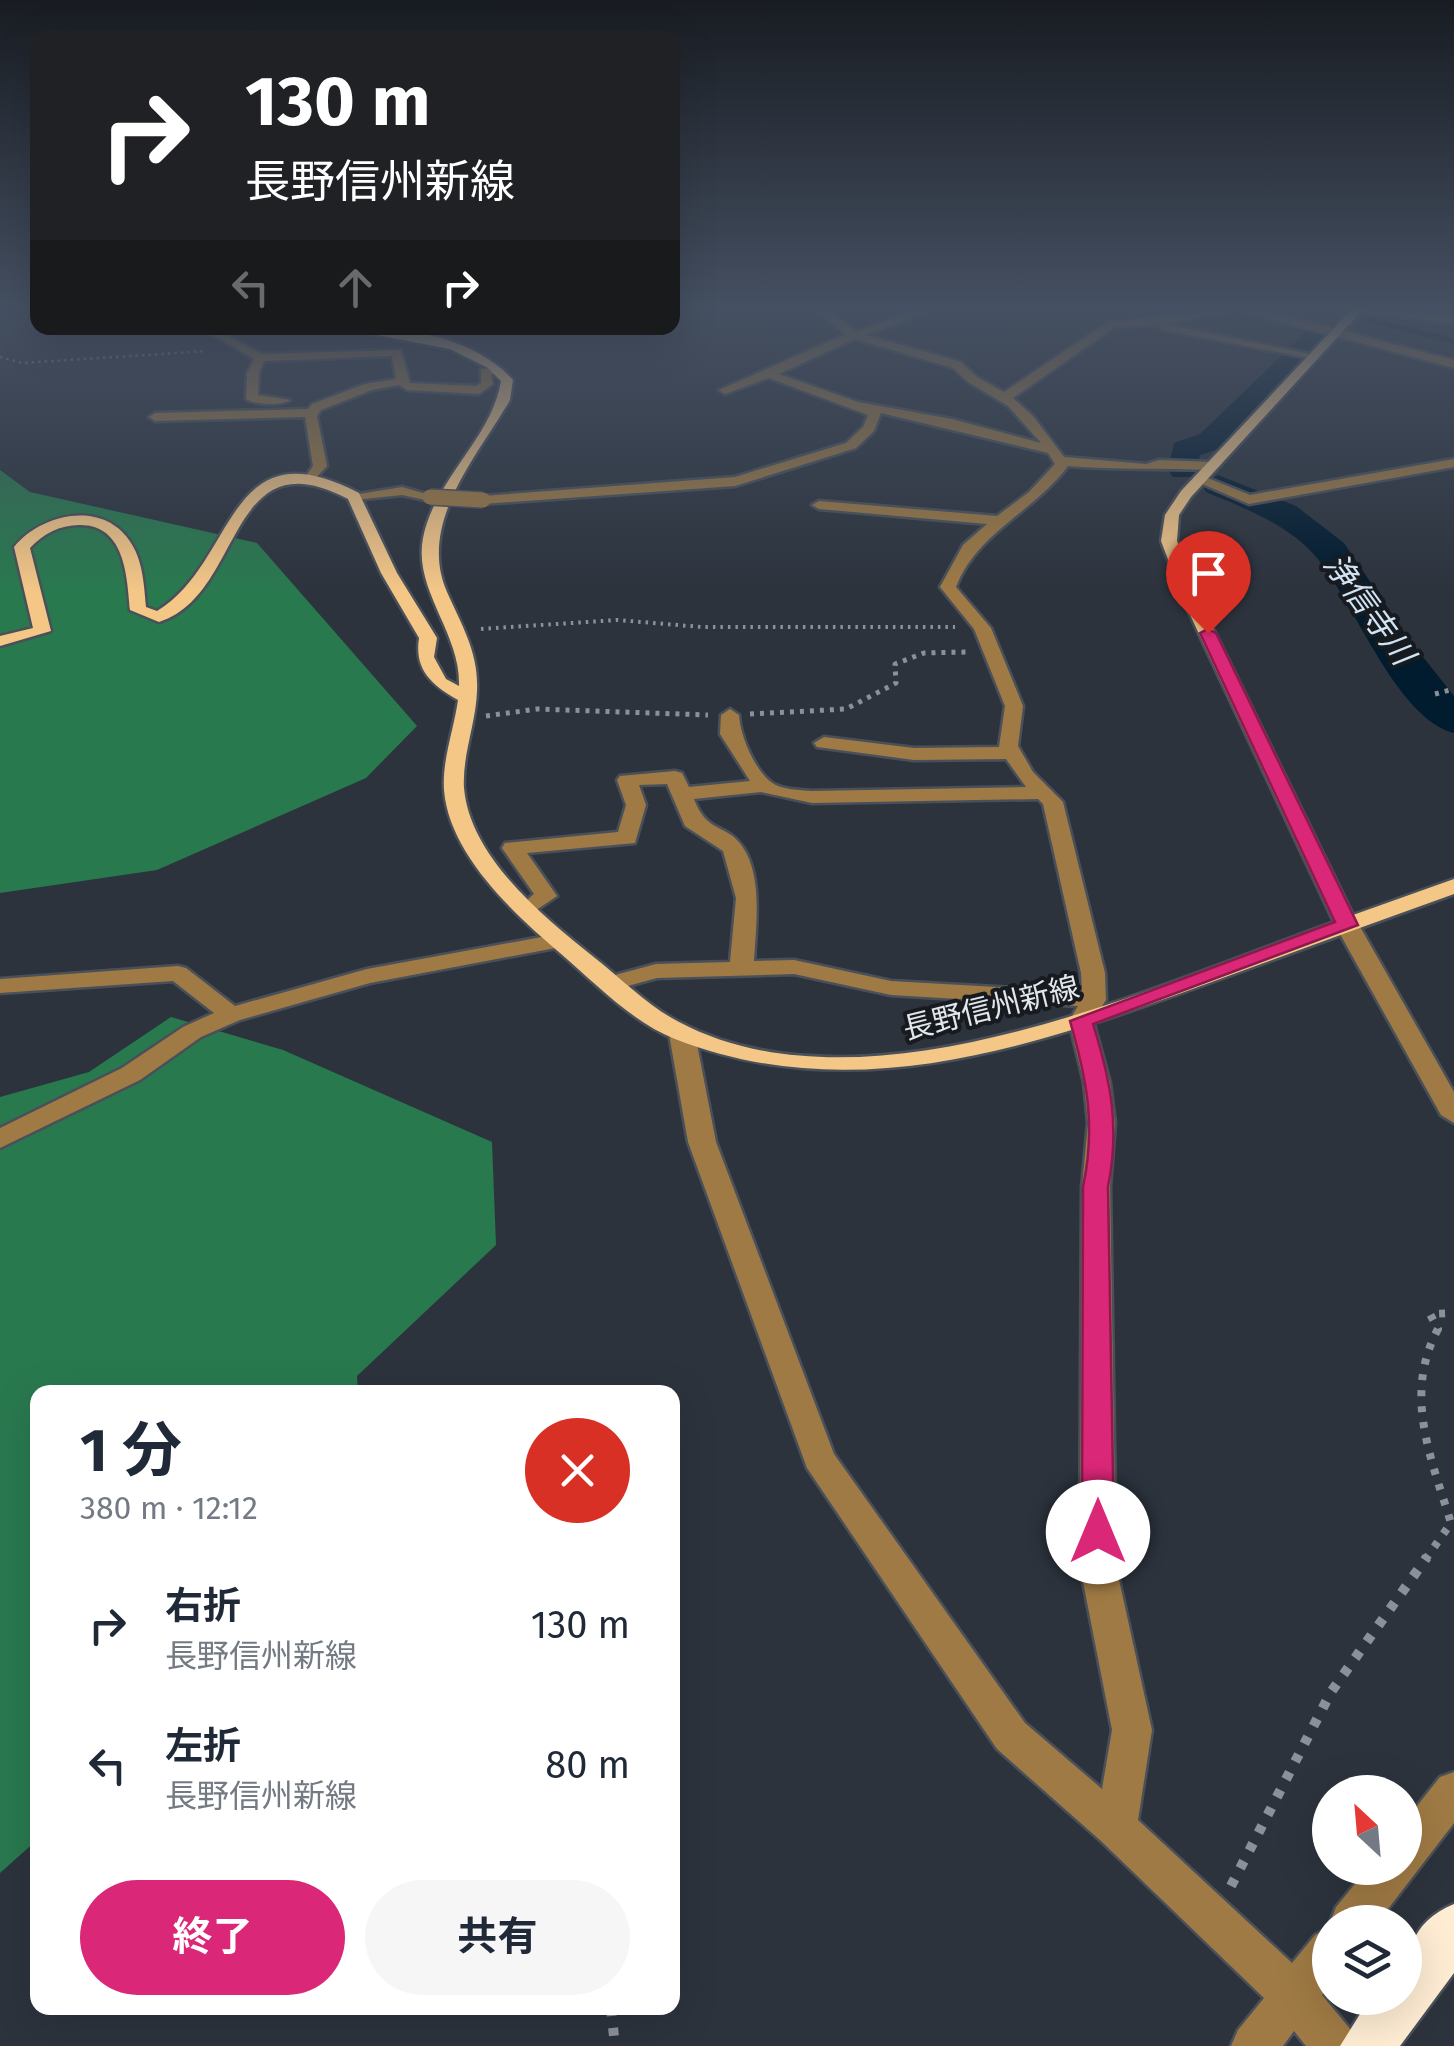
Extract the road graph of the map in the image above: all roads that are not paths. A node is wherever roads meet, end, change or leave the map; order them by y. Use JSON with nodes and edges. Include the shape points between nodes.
{"nodes":[{"id":1,"x":275,"y":402,"type":"edge"},
{"id":2,"x":332,"y":402,"type":"edge"},
{"id":3,"x":503,"y":402,"type":"edge"},
{"id":4,"x":850,"y":402,"type":"edge"},
{"id":5,"x":1008,"y":402,"type":"edge"},
{"id":6,"x":1261,"y":402,"type":"edge"},
{"id":7,"x":857,"y":405,"type":"junction"},
{"id":8,"x":318,"y":409,"type":"junction"},
{"id":9,"x":154,"y":417,"type":"dead end"},
{"id":10,"x":1057,"y":455,"type":"junction"},
{"id":11,"x":1454,"y":463,"type":"edge"},
{"id":12,"x":1204,"y":470,"type":"junction"},
{"id":13,"x":310,"y":480,"type":"junction"},
{"id":14,"x":354,"y":496,"type":"junction"},
{"id":15,"x":819,"y":505,"type":"dead end"},
{"id":16,"x":997,"y":520,"type":"junction"},
{"id":17,"x":0,"y":641,"type":"edge"},
{"id":18,"x":468,"y":698,"type":"junction"},
{"id":19,"x":730,"y":715,"type":"dead end"},
{"id":20,"x":824,"y":743,"type":"dead end"},
{"id":21,"x":1012,"y":753,"type":"junction"},
{"id":22,"x":764,"y":786,"type":"junction"},
{"id":23,"x":1044,"y":793,"type":"junction"},
{"id":24,"x":681,"y":794,"type":"junction"},
{"id":25,"x":1454,"y":886,"type":"edge"},
{"id":26,"x":528,"y":908,"type":"junction"},
{"id":27,"x":1347,"y":925,"type":"junction"},
{"id":28,"x":558,"y":941,"type":"junction"},
{"id":29,"x":742,"y":966,"type":"junction"},
{"id":30,"x":613,"y":983,"type":"junction"},
{"id":31,"x":0,"y":986,"type":"edge"},
{"id":32,"x":1088,"y":1010,"type":"junction"},
{"id":33,"x":232,"y":1015,"type":"junction"},
{"id":34,"x":682,"y":1034,"type":"junction"},
{"id":35,"x":1454,"y":1115,"type":"edge"},
{"id":36,"x":0,"y":1139,"type":"edge"},
{"id":37,"x":1454,"y":1791,"type":"edge"},
{"id":38,"x":1116,"y":1827,"type":"junction"},
{"id":39,"x":1422,"y":1832,"type":"edge"},
{"id":40,"x":1380,"y":1885,"type":"edge"},
{"id":41,"x":1365,"y":1905,"type":"edge"},
{"id":42,"x":1454,"y":1930,"type":"edge"},
{"id":43,"x":1422,"y":1972,"type":"edge"},
{"id":44,"x":1312,"y":1973,"type":"edge"},
{"id":45,"x":1294,"y":1996,"type":"junction"},
{"id":46,"x":1390,"y":2015,"type":"edge"},
{"id":47,"x":1254,"y":2046,"type":"edge"},
{"id":48,"x":1336,"y":2046,"type":"edge"},
{"id":49,"x":1367,"y":2046,"type":"edge"}],
"edges":[{"from":1,"to":8,"type":"street"},
{"from":2,"to":8,"type":"street"},
{"from":3,"to":18,"type":"main road","name":"長野信州新線","via":[[430,540],[432,567],[469,653]]},
{"from":4,"to":7,"type":"street"},
{"from":5,"to":10,"type":"street"},
{"from":6,"to":12,"type":"main road"},
{"from":7,"to":10,"type":"street","via":[[952,423]]},
{"from":7,"to":14,"type":"street","bridge":true,"via":[[875,413],[855,444],[788,462],[763,477],[483,500],[402,491]]},
{"from":8,"to":9,"type":"street"},
{"from":8,"to":13,"type":"street","via":[[320,466]]},
{"from":10,"to":12,"type":"street"},
{"from":10,"to":16,"type":"street","via":[[1051,483]]},
{"from":11,"to":12,"type":"street","via":[[1256,499]]},
{"from":12,"to":27,"type":"main road","via":[[1172,514],[1169,541]]},
{"from":13,"to":14,"type":"main road"},
{"from":13,"to":17,"type":"main road","via":[[268,485],[254,494],[218,557],[178,608],[158,617],[138,610],[122,539],[104,524],[76,519],[34,531],[22,548],[42,631]]},
{"from":14,"to":18,"type":"main road","via":[[428,638],[424,657],[440,682]]},
{"from":15,"to":16,"type":"street"},
{"from":16,"to":21,"type":"street","via":[[952,571],[948,587],[982,628],[1014,706]]},
{"from":18,"to":26,"type":"main road","name":"長野信州新線","via":[[454,788],[460,824]]},
{"from":19,"to":22,"type":"street","via":[[730,734]]},
{"from":20,"to":21,"type":"street","via":[[914,754]]},
{"from":21,"to":23,"type":"street"},
{"from":22,"to":23,"type":"street","via":[[786,797],[814,799]]},
{"from":22,"to":24,"type":"street"},
{"from":23,"to":32,"type":"street","via":[[1054,802],[1066,870],[1086,926]]},
{"from":24,"to":26,"type":"street","via":[[675,777],[627,780],[636,805],[626,838],[512,848],[546,896]]},
{"from":24,"to":29,"type":"street","via":[[692,822],[733,848],[747,898]]},
{"from":25,"to":27,"type":"main road","name":"長野信州新線"},
{"from":26,"to":28,"type":"main road","name":"長野信州新線"},
{"from":27,"to":32,"type":"main road","name":"長野信州新線"},
{"from":27,"to":35,"type":"street"},
{"from":28,"to":30,"type":"main road","name":"長野信州新線"},
{"from":28,"to":33,"type":"street","via":[[367,976]]},
{"from":29,"to":30,"type":"street","via":[[656,971]]},
{"from":29,"to":32,"type":"street","via":[[794,967],[892,988]]},
{"from":30,"to":34,"type":"main road","name":"長野信州新線"},
{"from":31,"to":33,"type":"street","via":[[178,973]]},
{"from":32,"to":34,"type":"main road","name":"長野信州新線","via":[[918,1063],[862,1066],[766,1056]]},
{"from":32,"to":38,"type":"street","via":[[1102,1158],[1096,1187],[1098,1566],[1132,1730]]},
{"from":33,"to":36,"type":"street"},
{"from":34,"to":38,"type":"street","via":[[702,1142],[820,1459],[1010,1736]]},
{"from":37,"to":39,"type":"street"},
{"from":38,"to":45,"type":"street"},
{"from":40,"to":41,"type":"street"},
{"from":42,"to":43,"type":"highway"},
{"from":44,"to":45,"type":"street"},
{"from":45,"to":47,"type":"street"},
{"from":45,"to":48,"type":"street"},
{"from":46,"to":49,"type":"highway"}]}
